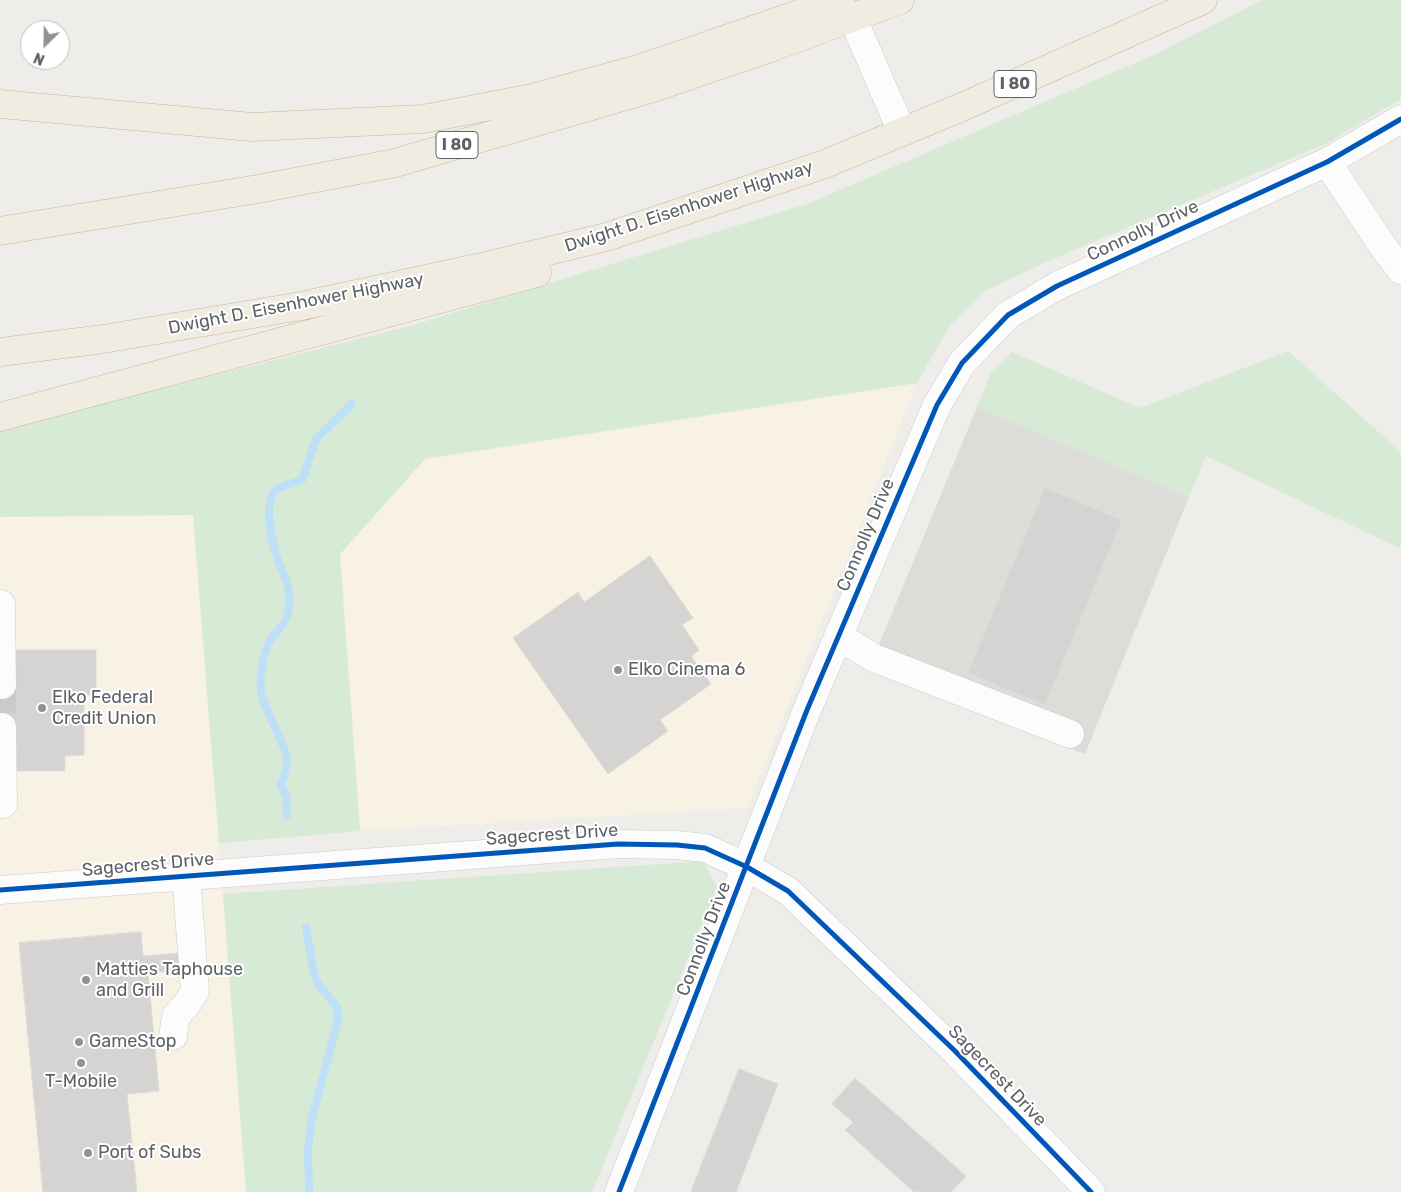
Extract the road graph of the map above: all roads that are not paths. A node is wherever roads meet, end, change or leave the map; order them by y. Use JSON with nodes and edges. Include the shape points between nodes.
{"nodes":[{"id":1,"x":900,"y":0,"type":"edge"},
{"id":2,"x":1204,"y":0,"type":"edge"},
{"id":3,"x":846,"y":9,"type":"edge"},
{"id":4,"x":0,"y":104,"type":"edge"},
{"id":5,"x":1401,"y":119,"type":"edge"},
{"id":6,"x":902,"y":132,"type":"junction"},
{"id":7,"x":1326,"y":162,"type":"junction"},
{"id":8,"x":825,"y":164,"type":"junction"},
{"id":9,"x":0,"y":231,"type":"edge"},
{"id":10,"x":1401,"y":270,"type":"edge"},
{"id":11,"x":0,"y":352,"type":"edge"},
{"id":12,"x":0,"y":417,"type":"edge"},
{"id":13,"x":1,"y":604,"type":"edge"},
{"id":14,"x":838,"y":636,"type":"junction"},
{"id":15,"x":2,"y":685,"type":"dead end"},
{"id":16,"x":2,"y":726,"type":"dead end"},
{"id":17,"x":1070,"y":734,"type":"dead end"},
{"id":18,"x":1,"y":804,"type":"edge"},
{"id":19,"x":747,"y":867,"type":"junction"},
{"id":20,"x":186,"y":875,"type":"junction"},
{"id":21,"x":0,"y":890,"type":"edge"},
{"id":22,"x":173,"y":1036,"type":"dead end"},
{"id":23,"x":619,"y":1192,"type":"edge"},
{"id":24,"x":1092,"y":1192,"type":"edge"}],
"edges":[{"from":1,"to":3,"type":"highway","number":"I 80"},
{"from":2,"to":6,"type":"highway","name":"Dwight D. Eisenhower Highway","number":"I 80"},
{"from":3,"to":4,"type":"highway","via":[[532,98],[423,119],[252,127]]},
{"from":3,"to":6,"type":"street"},
{"from":3,"to":9,"type":"highway","number":"I 80","via":[[653,88],[395,163],[258,190]]},
{"from":5,"to":7,"type":"street","name":"Connolly Drive"},
{"from":6,"to":8,"type":"highway","name":"Dwight D. Eisenhower Highway","number":"I 80"},
{"from":7,"to":10,"type":"street"},
{"from":7,"to":14,"type":"street","name":"Connolly Drive","via":[[1057,286],[1008,315],[962,363],[937,404]]},
{"from":8,"to":11,"type":"highway","name":"Dwight D. Eisenhower Highway","number":"I 80","via":[[606,237],[482,267],[301,306],[103,339]]},
{"from":8,"to":12,"type":"highway","via":[[574,263]]},
{"from":13,"to":15,"type":"street"},
{"from":14,"to":17,"type":"street","via":[[874,658]]},
{"from":14,"to":19,"type":"street","name":"Connolly Drive"},
{"from":16,"to":18,"type":"street"},
{"from":19,"to":20,"type":"street","name":"Sagecrest Drive","via":[[705,848],[618,844]]},
{"from":19,"to":23,"type":"street","name":"Connolly Drive"},
{"from":19,"to":24,"type":"street","name":"Sagecrest Drive","via":[[788,891],[955,1051]]},
{"from":20,"to":21,"type":"street","name":"Sagecrest Drive"},
{"from":20,"to":22,"type":"street","via":[[195,990],[176,1016]]}]}
